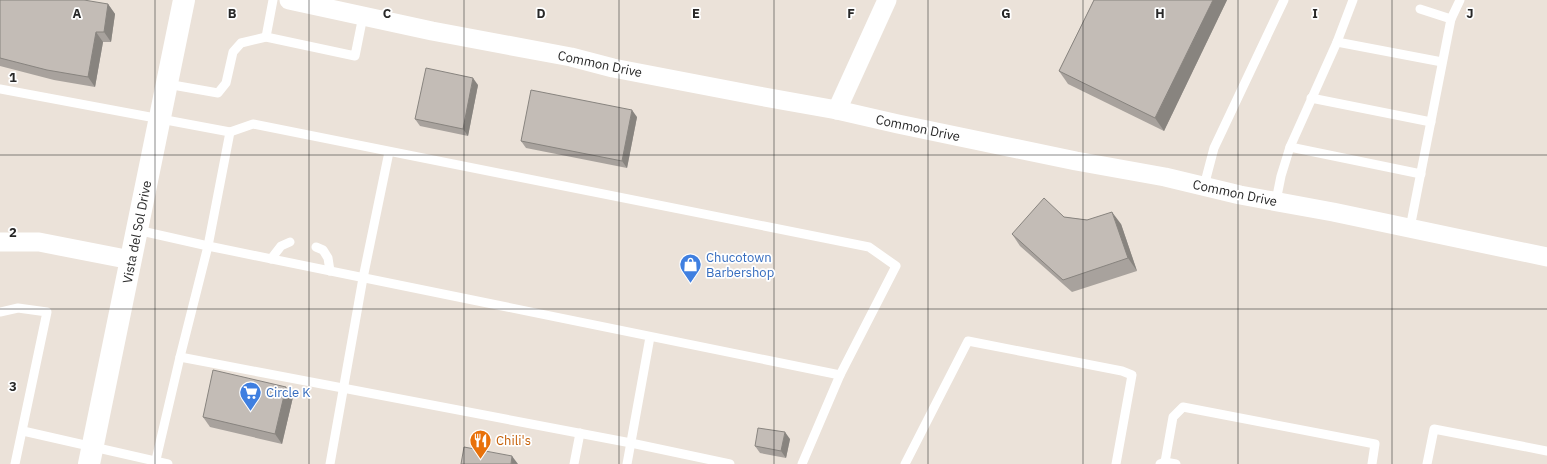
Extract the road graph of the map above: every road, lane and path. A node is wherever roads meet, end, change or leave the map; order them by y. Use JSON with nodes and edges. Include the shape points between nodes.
{"nodes":[{"id":1,"x":184,"y":0,"type":"edge"},
{"id":2,"x":273,"y":0,"type":"edge"},
{"id":3,"x":289,"y":0,"type":"edge"},
{"id":4,"x":886,"y":0,"type":"edge"},
{"id":5,"x":1284,"y":0,"type":"edge"},
{"id":6,"x":1352,"y":0,"type":"edge"},
{"id":7,"x":1460,"y":0,"type":"edge"},
{"id":8,"x":1420,"y":9,"type":"dead end"},
{"id":9,"x":363,"y":16,"type":"junction"},
{"id":10,"x":1451,"y":19,"type":"junction"},
{"id":11,"x":266,"y":37,"type":"junction"},
{"id":12,"x":1337,"y":42,"type":"junction"},
{"id":13,"x":1442,"y":62,"type":"junction"},
{"id":14,"x":167,"y":84,"type":"junction"},
{"id":15,"x":0,"y":89,"type":"edge"},
{"id":16,"x":1311,"y":98,"type":"junction"},
{"id":17,"x":837,"y":110,"type":"junction"},
{"id":18,"x":159,"y":120,"type":"junction"},
{"id":19,"x":1431,"y":122,"type":"junction"},
{"id":20,"x":230,"y":132,"type":"junction"},
{"id":21,"x":1290,"y":146,"type":"junction"},
{"id":22,"x":389,"y":152,"type":"junction"},
{"id":23,"x":1421,"y":174,"type":"junction"},
{"id":24,"x":1204,"y":186,"type":"junction"},
{"id":25,"x":1276,"y":201,"type":"junction"},
{"id":26,"x":1410,"y":228,"type":"junction"},
{"id":27,"x":137,"y":230,"type":"junction"},
{"id":28,"x":0,"y":242,"type":"edge"},
{"id":29,"x":290,"y":242,"type":"dead end"},
{"id":30,"x":208,"y":246,"type":"junction"},
{"id":31,"x":316,"y":247,"type":"dead end"},
{"id":32,"x":1547,"y":255,"type":"edge"},
{"id":33,"x":271,"y":259,"type":"junction"},
{"id":34,"x":131,"y":260,"type":"junction"},
{"id":35,"x":330,"y":271,"type":"junction"},
{"id":36,"x":363,"y":278,"type":"junction"},
{"id":37,"x":0,"y":312,"type":"edge"},
{"id":38,"x":650,"y":337,"type":"junction"},
{"id":39,"x":180,"y":357,"type":"junction"},
{"id":40,"x":840,"y":376,"type":"junction"},
{"id":41,"x":344,"y":388,"type":"junction"},
{"id":42,"x":23,"y":431,"type":"junction"},
{"id":43,"x":580,"y":433,"type":"junction"},
{"id":44,"x":631,"y":443,"type":"junction"},
{"id":45,"x":1547,"y":451,"type":"edge"},
{"id":46,"x":91,"y":455,"type":"edge"},
{"id":47,"x":156,"y":463,"type":"edge"},
{"id":48,"x":1163,"y":463,"type":"edge"},
{"id":49,"x":15,"y":464,"type":"edge"},
{"id":50,"x":168,"y":464,"type":"edge"},
{"id":51,"x":330,"y":464,"type":"edge"},
{"id":52,"x":574,"y":464,"type":"edge"},
{"id":53,"x":627,"y":464,"type":"edge"},
{"id":54,"x":730,"y":464,"type":"edge"},
{"id":55,"x":802,"y":464,"type":"edge"},
{"id":56,"x":905,"y":464,"type":"edge"},
{"id":57,"x":1116,"y":464,"type":"edge"},
{"id":58,"x":1176,"y":464,"type":"edge"},
{"id":59,"x":1372,"y":464,"type":"edge"},
{"id":60,"x":1427,"y":464,"type":"edge"}],
"edges":[{"from":1,"to":14,"type":"main road","name":"Vista del Sol Drive"},
{"from":2,"to":11,"type":"lane"},
{"from":3,"to":9,"type":"street","name":"Common Drive"},
{"from":4,"to":17,"type":"street"},
{"from":5,"to":24,"type":"lane","via":[[1214,148]]},
{"from":6,"to":12,"type":"lane"},
{"from":7,"to":10,"type":"lane"},
{"from":8,"to":10,"type":"lane"},
{"from":9,"to":11,"type":"lane","via":[[355,56]]},
{"from":9,"to":17,"type":"street","name":"Common Drive","via":[[571,57],[613,68]]},
{"from":10,"to":13,"type":"lane"},
{"from":11,"to":14,"type":"lane","via":[[241,43],[237,47],[233,52],[226,83],[218,93]]},
{"from":12,"to":13,"type":"lane"},
{"from":12,"to":16,"type":"lane"},
{"from":13,"to":19,"type":"lane"},
{"from":14,"to":18,"type":"main road","name":"Vista del Sol Drive"},
{"from":15,"to":18,"type":"lane"},
{"from":16,"to":19,"type":"lane"},
{"from":16,"to":21,"type":"lane"},
{"from":17,"to":24,"type":"street","name":"Common Drive"},
{"from":18,"to":20,"type":"lane"},
{"from":18,"to":27,"type":"main road","name":"Vista del Sol Drive"},
{"from":19,"to":23,"type":"lane"},
{"from":20,"to":22,"type":"lane","via":[[253,124]]},
{"from":20,"to":30,"type":"lane"},
{"from":21,"to":23,"type":"lane"},
{"from":21,"to":25,"type":"lane"},
{"from":22,"to":36,"type":"lane"},
{"from":22,"to":40,"type":"lane","via":[[869,247],[896,266]]},
{"from":23,"to":26,"type":"lane"},
{"from":24,"to":25,"type":"street","name":"Common Drive"},
{"from":25,"to":26,"type":"street","name":"Common Drive"},
{"from":26,"to":32,"type":"street","name":"Common Drive"},
{"from":27,"to":30,"type":"lane"},
{"from":27,"to":34,"type":"main road","name":"Vista del Sol Drive"},
{"from":28,"to":34,"type":"street","via":[[39,242]]},
{"from":29,"to":33,"type":"lane","via":[[280,246]]},
{"from":30,"to":33,"type":"lane"},
{"from":30,"to":39,"type":"lane"},
{"from":31,"to":35,"type":"lane","via":[[323,250],[328,258]]},
{"from":33,"to":35,"type":"lane"},
{"from":34,"to":46,"type":"main road","name":"Vista del Sol Drive"},
{"from":35,"to":36,"type":"lane"},
{"from":36,"to":38,"type":"lane"},
{"from":36,"to":41,"type":"lane"},
{"from":37,"to":42,"type":"lane","via":[[18,308],[47,312]]},
{"from":38,"to":40,"type":"lane"},
{"from":38,"to":44,"type":"lane"},
{"from":39,"to":41,"type":"lane"},
{"from":39,"to":47,"type":"lane"},
{"from":40,"to":55,"type":"lane"},
{"from":41,"to":43,"type":"lane"},
{"from":41,"to":51,"type":"lane"},
{"from":42,"to":46,"type":"lane"},
{"from":42,"to":49,"type":"lane"},
{"from":43,"to":44,"type":"lane"},
{"from":43,"to":52,"type":"lane"},
{"from":44,"to":53,"type":"lane"},
{"from":44,"to":54,"type":"lane"},
{"from":45,"to":60,"type":"lane","via":[[1434,429]]},
{"from":46,"to":47,"type":"lane"},
{"from":47,"to":50,"type":"lane"},
{"from":48,"to":58,"type":"lane"},
{"from":48,"to":59,"type":"lane","via":[[1173,417],[1183,407],[1375,444]]},
{"from":56,"to":57,"type":"lane","via":[[968,340],[1132,375]]}]}
